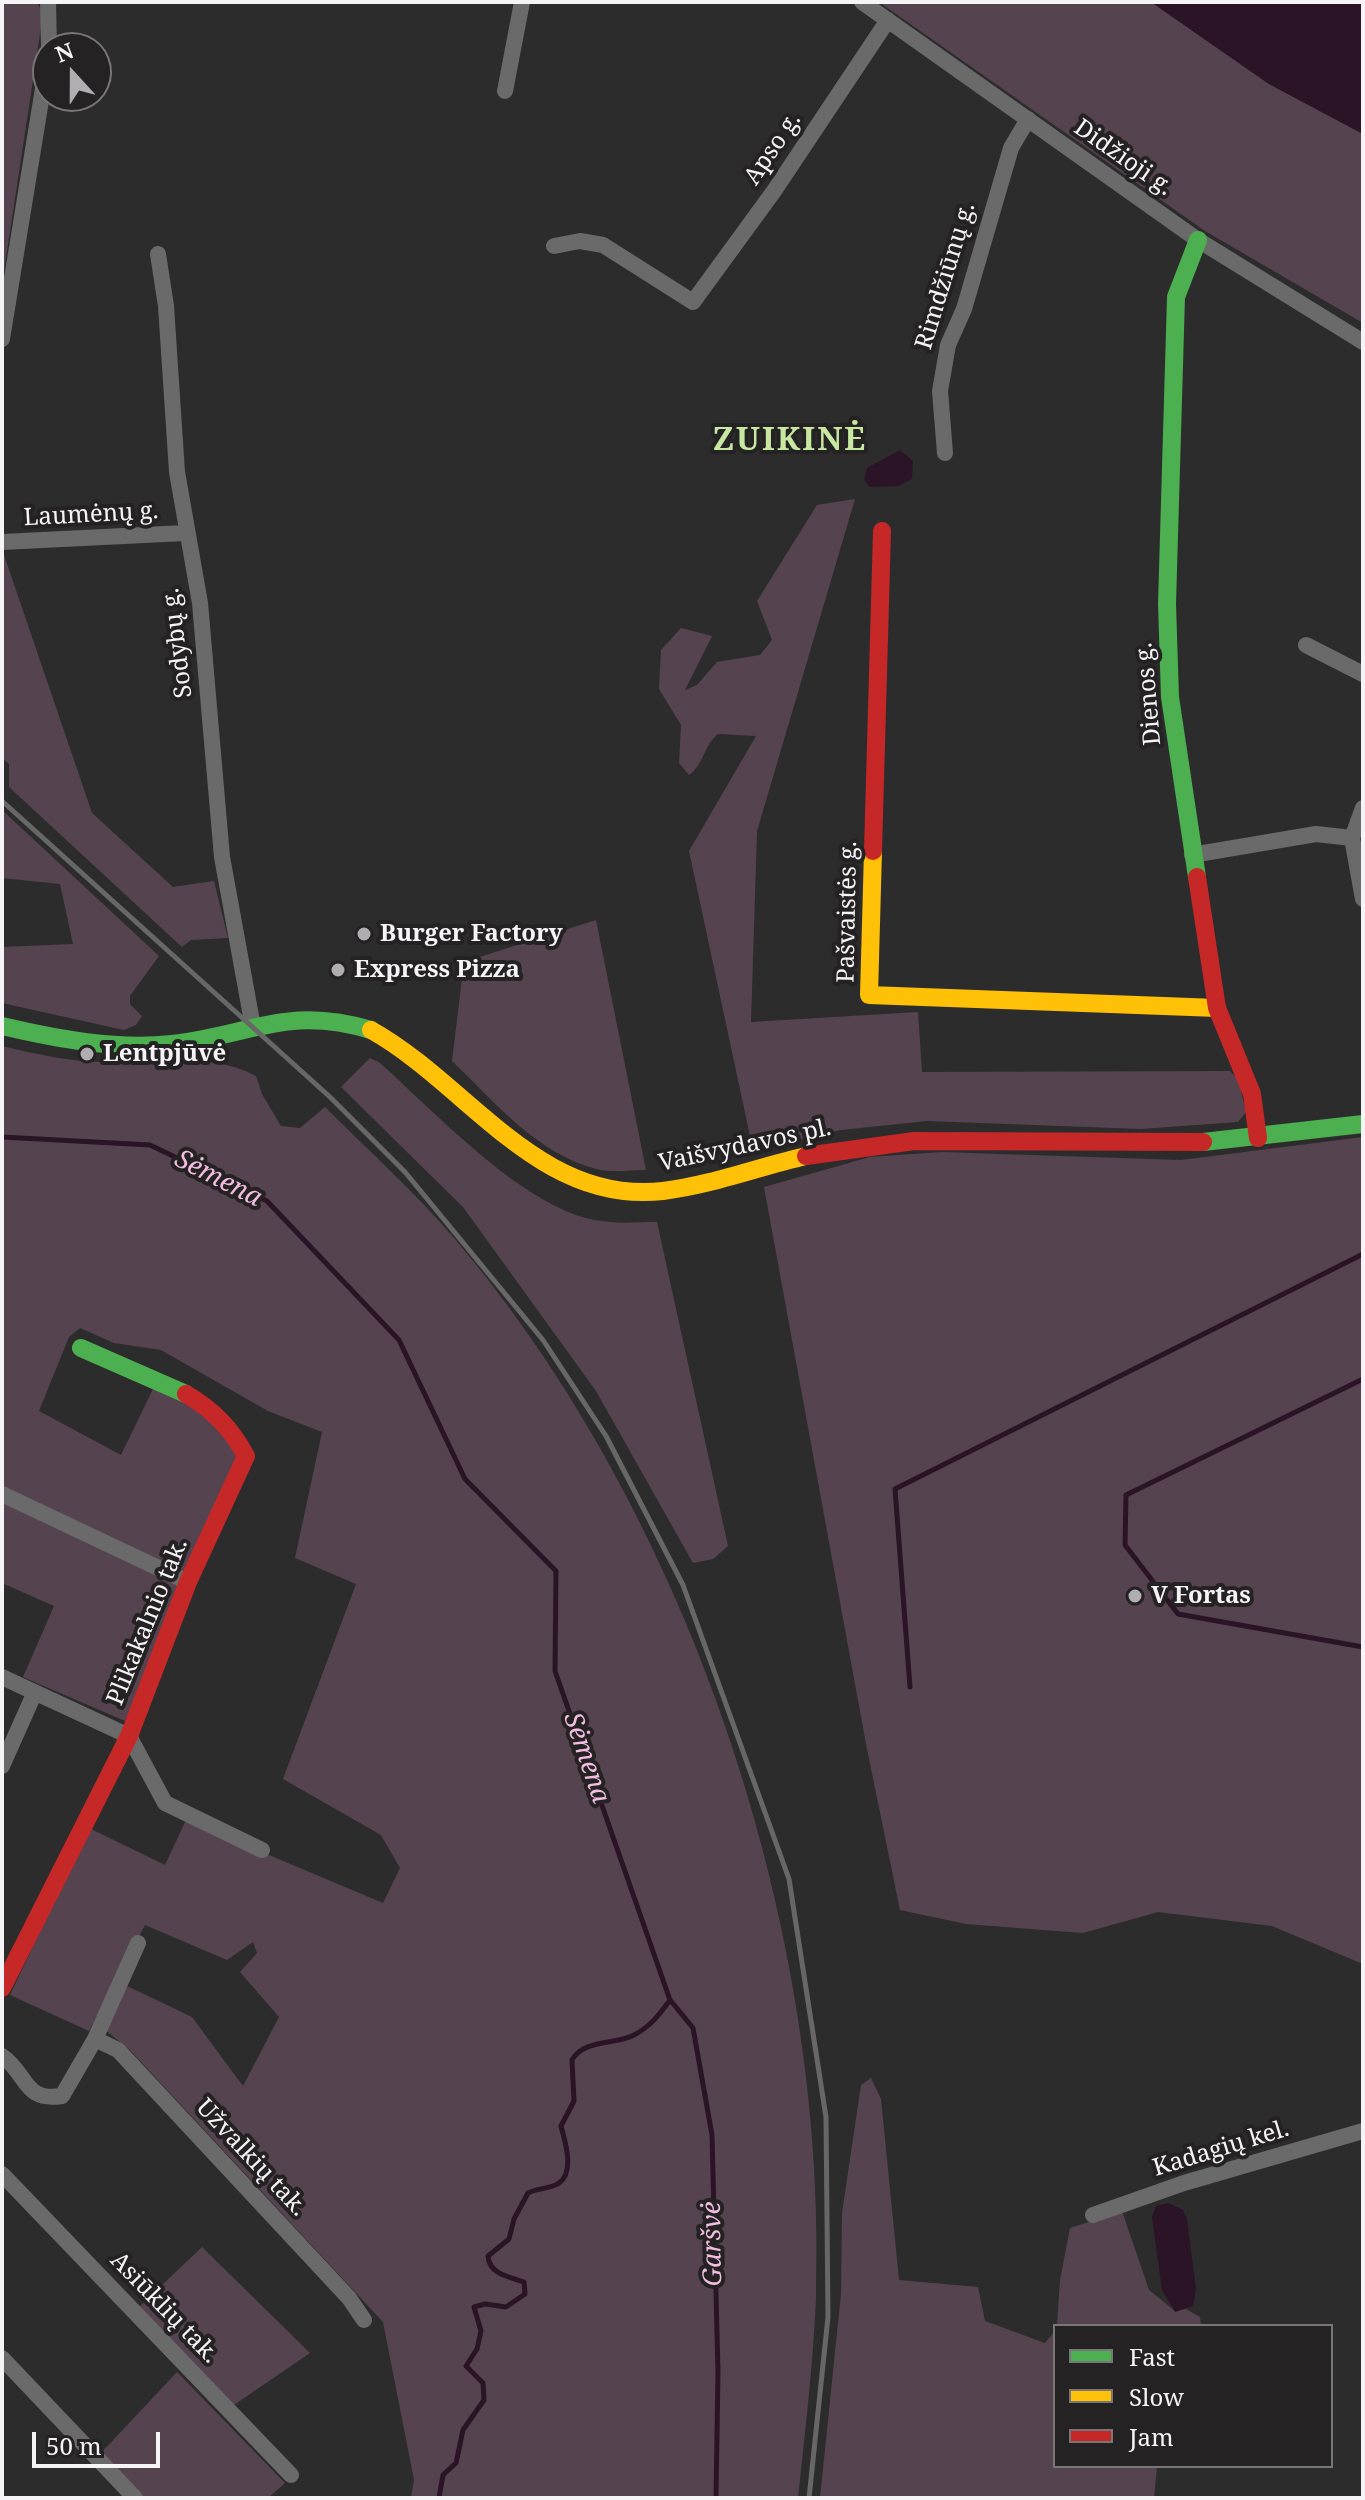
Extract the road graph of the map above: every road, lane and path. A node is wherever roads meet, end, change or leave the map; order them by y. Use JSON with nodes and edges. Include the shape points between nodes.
{"nodes":[{"id":1,"x":48,"y":2,"type":"edge"},
{"id":2,"x":522,"y":2,"type":"edge"},
{"id":3,"x":862,"y":2,"type":"edge"},
{"id":4,"x":888,"y":20,"type":"junction"},
{"id":5,"x":49,"y":32,"type":"edge"},
{"id":6,"x":505,"y":91,"type":"dead end"},
{"id":7,"x":39,"y":112,"type":"edge"},
{"id":8,"x":1028,"y":119,"type":"junction"},
{"id":9,"x":1198,"y":240,"type":"junction"},
{"id":10,"x":554,"y":246,"type":"dead end"},
{"id":11,"x":158,"y":254,"type":"dead end"},
{"id":12,"x":2,"y":339,"type":"edge"},
{"id":13,"x":1363,"y":342,"type":"edge"},
{"id":14,"x":945,"y":453,"type":"dead end"},
{"id":15,"x":882,"y":531,"type":"dead end"},
{"id":16,"x":185,"y":533,"type":"junction"},
{"id":17,"x":2,"y":542,"type":"edge"},
{"id":18,"x":1306,"y":645,"type":"dead end"},
{"id":19,"x":1363,"y":674,"type":"edge"},
{"id":20,"x":1363,"y":808,"type":"edge"},
{"id":21,"x":1352,"y":838,"type":"junction"},
{"id":22,"x":1192,"y":855,"type":"junction"},
{"id":23,"x":1363,"y":899,"type":"edge"},
{"id":24,"x":1217,"y":1008,"type":"junction"},
{"id":25,"x":2,"y":1026,"type":"edge"},
{"id":26,"x":253,"y":1027,"type":"junction"},
{"id":27,"x":1363,"y":1124,"type":"edge"},
{"id":28,"x":1258,"y":1138,"type":"junction"},
{"id":29,"x":81,"y":1348,"type":"dead end"},
{"id":30,"x":2,"y":1494,"type":"edge"},
{"id":31,"x":188,"y":1582,"type":"junction"},
{"id":32,"x":2,"y":1677,"type":"edge"},
{"id":33,"x":35,"y":1692,"type":"junction"},
{"id":34,"x":129,"y":1736,"type":"junction"},
{"id":35,"x":2,"y":1766,"type":"edge"},
{"id":36,"x":262,"y":1850,"type":"dead end"},
{"id":37,"x":138,"y":1943,"type":"dead end"},
{"id":38,"x":2,"y":1988,"type":"edge"},
{"id":39,"x":95,"y":2039,"type":"junction"},
{"id":40,"x":2,"y":2056,"type":"edge"},
{"id":41,"x":1363,"y":2131,"type":"edge"},
{"id":42,"x":2,"y":2174,"type":"edge"},
{"id":43,"x":1093,"y":2215,"type":"dead end"},
{"id":44,"x":364,"y":2320,"type":"dead end"},
{"id":45,"x":2,"y":2358,"type":"edge"},
{"id":46,"x":291,"y":2475,"type":"dead end"},
{"id":47,"x":135,"y":2498,"type":"edge"}],
"edges":[{"from":1,"to":5,"type":"street"},
{"from":2,"to":6,"type":"street"},
{"from":3,"to":4,"type":"street","name":"Didžioji g."},
{"from":4,"to":8,"type":"street","name":"Didžioji g."},
{"from":4,"to":10,"type":"street","name":"Apso g.","via":[[693,302],[603,245],[580,241]]},
{"from":7,"to":12,"type":"street"},
{"from":8,"to":9,"type":"street","name":"Didžioji g."},
{"from":8,"to":14,"type":"street","name":"Rimdžiūnų g.","via":[[1011,148],[964,309],[948,345],[940,391]]},
{"from":9,"to":13,"type":"street","name":"Didžioji g."},
{"from":9,"to":22,"type":"street","name":"Dienos g.","via":[[1176,297],[1167,604],[1170,697]]},
{"from":11,"to":16,"type":"street","name":"Sodybų g."},
{"from":15,"to":24,"type":"street","name":"Pašvaistės g.","via":[[869,995]]},
{"from":16,"to":17,"type":"street","name":"Laumėnų g."},
{"from":16,"to":26,"type":"street","name":"Sodybų g.","via":[[200,603],[222,857]]},
{"from":18,"to":19,"type":"street"},
{"from":20,"to":21,"type":"street"},
{"from":21,"to":22,"type":"street","via":[[1316,834]]},
{"from":21,"to":23,"type":"street"},
{"from":22,"to":24,"type":"street","name":"Dienos g."},
{"from":24,"to":28,"type":"street","name":"Dienos g.","via":[[1252,1094]]},
{"from":25,"to":26,"type":"street","name":"Vaišvydavos pl.","via":[[118,1046],[193,1041]]},
{"from":26,"to":28,"type":"street","name":"Vaišvydavos pl.","via":[[307,1018],[368,1029],[412,1056],[533,1160],[610,1190],[665,1190],[813,1153],[914,1141],[1141,1144]]},
{"from":27,"to":28,"type":"street","name":"Vaišvydavos pl."},
{"from":29,"to":31,"type":"street","name":"Plikakalnio tak.","via":[[206,1405],[239,1436],[246,1456]]},
{"from":30,"to":31,"type":"street"},
{"from":31,"to":34,"type":"street","name":"Plikakalnio tak."},
{"from":32,"to":33,"type":"street"},
{"from":33,"to":34,"type":"street"},
{"from":33,"to":35,"type":"street"},
{"from":34,"to":36,"type":"street","via":[[165,1803]]},
{"from":34,"to":38,"type":"street","name":"Plikakalnio tak."},
{"from":37,"to":39,"type":"street"},
{"from":39,"to":40,"type":"street","via":[[62,2096],[46,2099],[30,2090]]},
{"from":39,"to":44,"type":"street","name":"Užvalkių tak.","via":[[118,2050]]},
{"from":41,"to":43,"type":"street","name":"Kadagių kel."},
{"from":42,"to":46,"type":"street","name":"Asiūklių tak."},
{"from":45,"to":47,"type":"street"}]}
